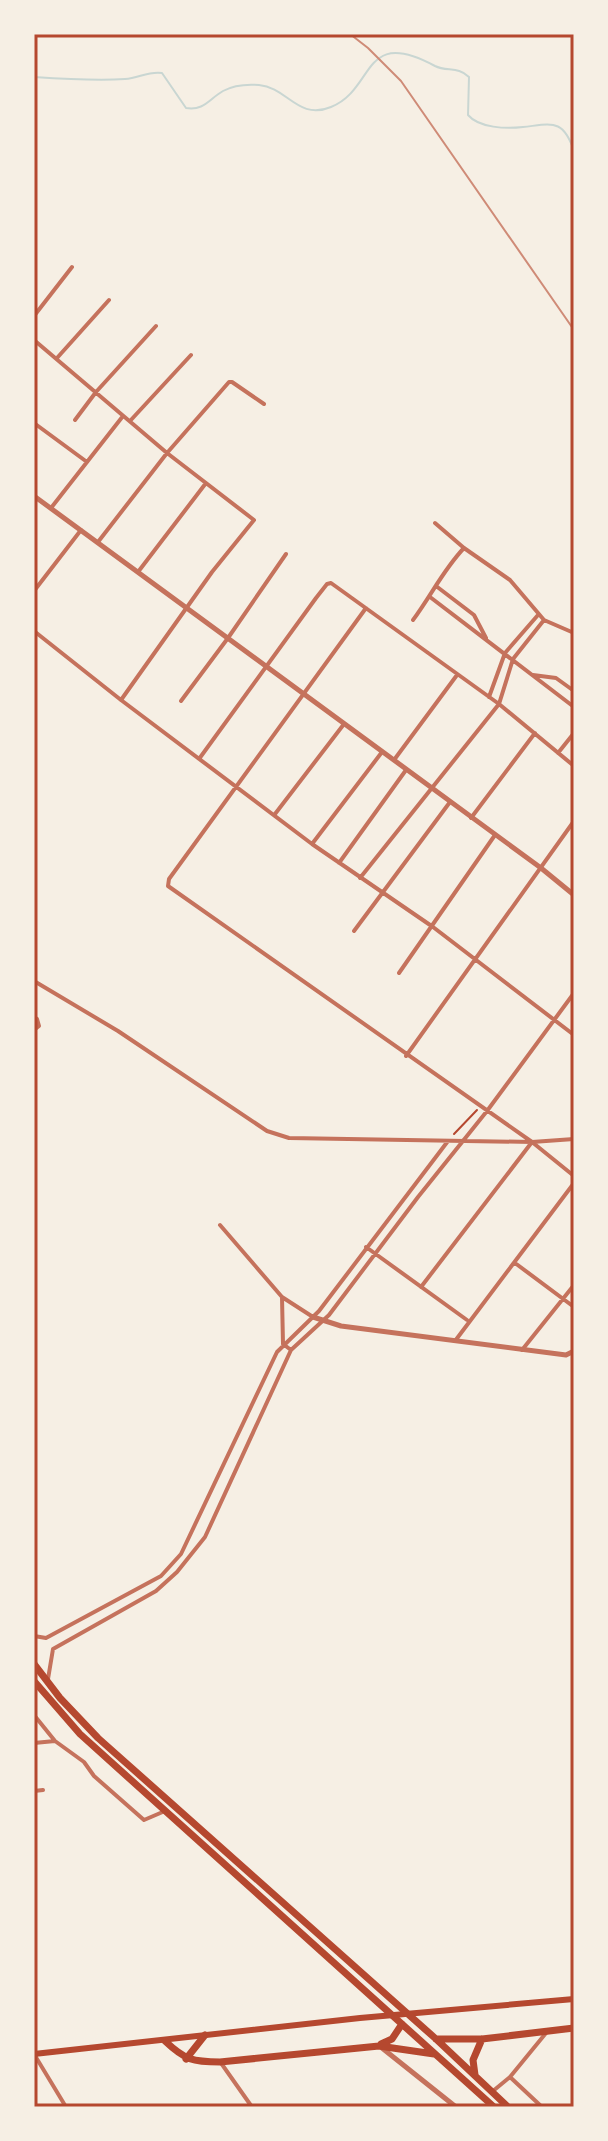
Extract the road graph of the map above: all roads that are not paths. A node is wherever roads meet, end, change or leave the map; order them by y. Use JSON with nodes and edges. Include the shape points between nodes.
{"nodes":[{"id":1,"x":72,"y":267,"type":"dead end"},
{"id":2,"x":109,"y":300,"type":"dead end"},
{"id":3,"x":34,"y":316,"type":"edge"},
{"id":4,"x":156,"y":326,"type":"dead end"},
{"id":5,"x":34,"y":340,"type":"edge"},
{"id":6,"x":191,"y":355,"type":"dead end"},
{"id":7,"x":57,"y":358,"type":"junction"},
{"id":8,"x":96,"y":392,"type":"junction"},
{"id":9,"x":264,"y":404,"type":"dead end"},
{"id":10,"x":123,"y":416,"type":"junction"},
{"id":11,"x":75,"y":420,"type":"dead end"},
{"id":12,"x":129,"y":422,"type":"junction"},
{"id":13,"x":34,"y":423,"type":"edge"},
{"id":14,"x":167,"y":453,"type":"junction"},
{"id":15,"x":87,"y":463,"type":"junction"},
{"id":16,"x":206,"y":483,"type":"junction"},
{"id":17,"x":34,"y":496,"type":"edge"},
{"id":18,"x":51,"y":508,"type":"junction"},
{"id":19,"x":435,"y":523,"type":"dead end"},
{"id":20,"x":81,"y":530,"type":"junction"},
{"id":21,"x":97,"y":542,"type":"junction"},
{"id":22,"x":464,"y":548,"type":"junction"},
{"id":23,"x":286,"y":554,"type":"dead end"},
{"id":24,"x":138,"y":572,"type":"junction"},
{"id":25,"x":436,"y":586,"type":"junction"},
{"id":26,"x":34,"y":591,"type":"edge"},
{"id":27,"x":430,"y":597,"type":"junction"},
{"id":28,"x":187,"y":608,"type":"junction"},
{"id":29,"x":366,"y":608,"type":"junction"},
{"id":30,"x":538,"y":615,"type":"junction"},
{"id":31,"x":413,"y":620,"type":"dead end"},
{"id":32,"x":544,"y":620,"type":"junction"},
{"id":33,"x":34,"y":631,"type":"edge"},
{"id":34,"x":574,"y":633,"type":"edge"},
{"id":35,"x":228,"y":638,"type":"junction"},
{"id":36,"x":487,"y":640,"type":"junction"},
{"id":37,"x":505,"y":653,"type":"junction"},
{"id":38,"x":513,"y":659,"type":"junction"},
{"id":39,"x":266,"y":667,"type":"junction"},
{"id":40,"x":457,"y":675,"type":"junction"},
{"id":41,"x":533,"y":675,"type":"junction"},
{"id":42,"x":574,"y":691,"type":"edge"},
{"id":43,"x":304,"y":694,"type":"junction"},
{"id":44,"x":489,"y":697,"type":"junction"},
{"id":45,"x":121,"y":700,"type":"junction"},
{"id":46,"x":181,"y":701,"type":"dead end"},
{"id":47,"x":499,"y":704,"type":"junction"},
{"id":48,"x":574,"y":707,"type":"edge"},
{"id":49,"x":344,"y":724,"type":"junction"},
{"id":50,"x":535,"y":733,"type":"junction"},
{"id":51,"x":574,"y":733,"type":"edge"},
{"id":52,"x":382,"y":752,"type":"junction"},
{"id":53,"x":558,"y":753,"type":"junction"},
{"id":54,"x":199,"y":759,"type":"junction"},
{"id":55,"x":394,"y":761,"type":"junction"},
{"id":56,"x":574,"y":766,"type":"edge"},
{"id":57,"x":406,"y":770,"type":"junction"},
{"id":58,"x":236,"y":786,"type":"junction"},
{"id":59,"x":431,"y":788,"type":"junction"},
{"id":60,"x":450,"y":802,"type":"junction"},
{"id":61,"x":275,"y":815,"type":"junction"},
{"id":62,"x":471,"y":818,"type":"junction"},
{"id":63,"x":574,"y":821,"type":"edge"},
{"id":64,"x":495,"y":835,"type":"junction"},
{"id":65,"x":312,"y":844,"type":"junction"},
{"id":66,"x":339,"y":863,"type":"junction"},
{"id":67,"x":541,"y":868,"type":"junction"},
{"id":68,"x":360,"y":878,"type":"junction"},
{"id":69,"x":382,"y":894,"type":"junction"},
{"id":70,"x":574,"y":895,"type":"edge"},
{"id":71,"x":433,"y":927,"type":"junction"},
{"id":72,"x":354,"y":931,"type":"dead end"},
{"id":73,"x":473,"y":960,"type":"junction"},
{"id":74,"x":399,"y":973,"type":"dead end"},
{"id":75,"x":34,"y":981,"type":"edge"},
{"id":76,"x":574,"y":993,"type":"edge"},
{"id":77,"x":34,"y":1017,"type":"edge"},
{"id":78,"x":554,"y":1020,"type":"junction"},
{"id":79,"x":34,"y":1030,"type":"edge"},
{"id":80,"x":574,"y":1035,"type":"edge"},
{"id":81,"x":406,"y":1056,"type":"junction"},
{"id":82,"x":487,"y":1111,"type":"junction"},
{"id":83,"x":574,"y":1139,"type":"edge"},
{"id":84,"x":448,"y":1141,"type":"junction"},
{"id":85,"x":462,"y":1141,"type":"junction"},
{"id":86,"x":532,"y":1142,"type":"junction"},
{"id":87,"x":574,"y":1176,"type":"edge"},
{"id":88,"x":574,"y":1183,"type":"edge"},
{"id":89,"x":220,"y":1225,"type":"dead end"},
{"id":90,"x":366,"y":1247,"type":"junction"},
{"id":91,"x":375,"y":1255,"type":"junction"},
{"id":92,"x":514,"y":1262,"type":"junction"},
{"id":93,"x":574,"y":1285,"type":"edge"},
{"id":94,"x":421,"y":1287,"type":"junction"},
{"id":95,"x":282,"y":1297,"type":"junction"},
{"id":96,"x":564,"y":1300,"type":"junction"},
{"id":97,"x":574,"y":1307,"type":"edge"},
{"id":98,"x":311,"y":1320,"type":"junction"},
{"id":99,"x":324,"y":1321,"type":"junction"},
{"id":100,"x":468,"y":1321,"type":"junction"},
{"id":101,"x":455,"y":1341,"type":"junction"},
{"id":102,"x":283,"y":1344,"type":"junction"},
{"id":103,"x":291,"y":1350,"type":"junction"},
{"id":104,"x":522,"y":1350,"type":"junction"},
{"id":105,"x":573,"y":1352,"type":"edge"},
{"id":106,"x":34,"y":1636,"type":"edge"},
{"id":107,"x":46,"y":1638,"type":"junction"},
{"id":108,"x":53,"y":1649,"type":"junction"},
{"id":109,"x":34,"y":1664,"type":"edge"},
{"id":110,"x":34,"y":1681,"type":"edge"},
{"id":111,"x":48,"y":1681,"type":"junction"},
{"id":112,"x":34,"y":1715,"type":"edge"},
{"id":113,"x":55,"y":1741,"type":"junction"},
{"id":114,"x":34,"y":1743,"type":"edge"},
{"id":115,"x":43,"y":1790,"type":"dead end"},
{"id":116,"x":34,"y":1791,"type":"edge"},
{"id":117,"x":165,"y":1811,"type":"junction"},
{"id":118,"x":574,"y":1999,"type":"edge"},
{"id":119,"x":402,"y":2024,"type":"junction"},
{"id":120,"x":574,"y":2028,"type":"edge"},
{"id":121,"x":547,"y":2032,"type":"junction"},
{"id":122,"x":205,"y":2035,"type":"junction"},
{"id":123,"x":436,"y":2039,"type":"junction"},
{"id":124,"x":482,"y":2039,"type":"junction"},
{"id":125,"x":165,"y":2041,"type":"junction"},
{"id":126,"x":379,"y":2046,"type":"junction"},
{"id":127,"x":34,"y":2054,"type":"edge"},
{"id":128,"x":435,"y":2054,"type":"junction"},
{"id":129,"x":186,"y":2059,"type":"junction"},
{"id":130,"x":220,"y":2062,"type":"junction"},
{"id":131,"x":475,"y":2075,"type":"junction"},
{"id":132,"x":510,"y":2077,"type":"junction"},
{"id":133,"x":491,"y":2092,"type":"junction"},
{"id":134,"x":66,"y":2107,"type":"edge"},
{"id":135,"x":252,"y":2107,"type":"edge"},
{"id":136,"x":456,"y":2107,"type":"edge"},
{"id":137,"x":494,"y":2107,"type":"edge"},
{"id":138,"x":508,"y":2107,"type":"edge"},
{"id":139,"x":542,"y":2107,"type":"edge"}],
"edges":[{"from":1,"to":3,"type":"street"},
{"from":2,"to":7,"type":"street"},
{"from":4,"to":8,"type":"street"},
{"from":5,"to":7,"type":"street"},
{"from":6,"to":12,"type":"street"},
{"from":7,"to":8,"type":"street"},
{"from":8,"to":10,"type":"street"},
{"from":8,"to":11,"type":"street"},
{"from":9,"to":14,"type":"street","via":[[229,382]]},
{"from":10,"to":12,"type":"street"},
{"from":10,"to":15,"type":"street"},
{"from":12,"to":14,"type":"street"},
{"from":13,"to":15,"type":"street"},
{"from":14,"to":16,"type":"street"},
{"from":14,"to":21,"type":"street"},
{"from":15,"to":18,"type":"street"},
{"from":16,"to":24,"type":"street"},
{"from":16,"to":28,"type":"street","via":[[254,520]]},
{"from":17,"to":18,"type":"street"},
{"from":18,"to":20,"type":"street"},
{"from":19,"to":22,"type":"street"},
{"from":20,"to":21,"type":"street"},
{"from":20,"to":26,"type":"street"},
{"from":21,"to":24,"type":"street"},
{"from":22,"to":25,"type":"street"},
{"from":22,"to":30,"type":"street","via":[[510,580]]},
{"from":23,"to":35,"type":"street"},
{"from":24,"to":28,"type":"street"},
{"from":25,"to":27,"type":"street"},
{"from":25,"to":36,"type":"street","via":[[474,615]]},
{"from":27,"to":31,"type":"street"},
{"from":27,"to":36,"type":"street"},
{"from":28,"to":35,"type":"street"},
{"from":28,"to":45,"type":"street"},
{"from":29,"to":39,"type":"street","via":[[327,584]]},
{"from":29,"to":40,"type":"street"},
{"from":29,"to":43,"type":"street"},
{"from":30,"to":32,"type":"street"},
{"from":30,"to":37,"type":"street"},
{"from":32,"to":34,"type":"street"},
{"from":32,"to":38,"type":"street"},
{"from":33,"to":45,"type":"street"},
{"from":35,"to":39,"type":"street"},
{"from":35,"to":46,"type":"street"},
{"from":36,"to":37,"type":"street"},
{"from":37,"to":38,"type":"street"},
{"from":37,"to":44,"type":"street"},
{"from":38,"to":41,"type":"street"},
{"from":38,"to":47,"type":"street"},
{"from":39,"to":43,"type":"street"},
{"from":39,"to":54,"type":"street"},
{"from":40,"to":44,"type":"street"},
{"from":40,"to":55,"type":"street"},
{"from":41,"to":42,"type":"street","via":[[556,678]]},
{"from":41,"to":48,"type":"street"},
{"from":43,"to":49,"type":"street"},
{"from":43,"to":58,"type":"street"},
{"from":44,"to":47,"type":"street"},
{"from":45,"to":54,"type":"street"},
{"from":47,"to":50,"type":"street"},
{"from":47,"to":59,"type":"street"},
{"from":49,"to":52,"type":"street"},
{"from":49,"to":61,"type":"street"},
{"from":50,"to":53,"type":"street"},
{"from":50,"to":62,"type":"street"},
{"from":51,"to":53,"type":"street"},
{"from":52,"to":55,"type":"street"},
{"from":52,"to":65,"type":"street"},
{"from":53,"to":56,"type":"street"},
{"from":54,"to":58,"type":"street"},
{"from":55,"to":57,"type":"street"},
{"from":57,"to":59,"type":"street"},
{"from":57,"to":66,"type":"street"},
{"from":58,"to":61,"type":"street"},
{"from":58,"to":81,"type":"street","via":[[168,886]]},
{"from":59,"to":60,"type":"street"},
{"from":59,"to":68,"type":"street"},
{"from":60,"to":62,"type":"street"},
{"from":60,"to":69,"type":"street"},
{"from":61,"to":65,"type":"street"},
{"from":62,"to":64,"type":"street"},
{"from":63,"to":67,"type":"street"},
{"from":64,"to":67,"type":"street"},
{"from":64,"to":71,"type":"street"},
{"from":65,"to":66,"type":"street"},
{"from":66,"to":68,"type":"street"},
{"from":67,"to":70,"type":"street"},
{"from":67,"to":73,"type":"street"},
{"from":68,"to":69,"type":"street"},
{"from":69,"to":71,"type":"street"},
{"from":69,"to":72,"type":"street"},
{"from":71,"to":73,"type":"street"},
{"from":71,"to":74,"type":"street"},
{"from":73,"to":78,"type":"street"},
{"from":73,"to":81,"type":"street"},
{"from":75,"to":84,"type":"street","via":[[267,1131],[289,1138]]},
{"from":76,"to":78,"type":"street"},
{"from":77,"to":79,"type":"street","via":[[39,1026]]},
{"from":78,"to":80,"type":"street"},
{"from":78,"to":82,"type":"street"},
{"from":81,"to":82,"type":"street"},
{"from":82,"to":85,"type":"street"},
{"from":82,"to":86,"type":"street"},
{"from":83,"to":86,"type":"street"},
{"from":84,"to":85,"type":"street"},
{"from":84,"to":90,"type":"street"},
{"from":85,"to":86,"type":"street"},
{"from":85,"to":91,"type":"street"},
{"from":86,"to":87,"type":"street"},
{"from":86,"to":94,"type":"street"},
{"from":88,"to":92,"type":"street"},
{"from":89,"to":95,"type":"street"},
{"from":90,"to":91,"type":"street"},
{"from":90,"to":98,"type":"street"},
{"from":91,"to":94,"type":"street"},
{"from":91,"to":99,"type":"street"},
{"from":92,"to":96,"type":"street"},
{"from":92,"to":100,"type":"street"},
{"from":93,"to":96,"type":"street"},
{"from":94,"to":100,"type":"street"},
{"from":95,"to":98,"type":"street"},
{"from":95,"to":102,"type":"street"},
{"from":96,"to":97,"type":"street"},
{"from":96,"to":104,"type":"street"},
{"from":98,"to":99,"type":"street"},
{"from":98,"to":102,"type":"street"},
{"from":99,"to":101,"type":"street"},
{"from":99,"to":103,"type":"street"},
{"from":100,"to":101,"type":"street"},
{"from":101,"to":104,"type":"street"},
{"from":102,"to":103,"type":"street"},
{"from":102,"to":107,"type":"street","via":[[181,1554],[161,1576]]},
{"from":103,"to":108,"type":"street","via":[[205,1537],[156,1591]]},
{"from":104,"to":105,"type":"street"},
{"from":106,"to":107,"type":"street"},
{"from":107,"to":108,"type":"street"},
{"from":108,"to":111,"type":"street"},
{"from":109,"to":111,"type":"highway"},
{"from":110,"to":117,"type":"highway","via":[[80,1734]]},
{"from":111,"to":123,"type":"highway","via":[[98,1738]]},
{"from":112,"to":113,"type":"street"},
{"from":113,"to":114,"type":"street"},
{"from":113,"to":117,"type":"street","via":[[144,1820]]},
{"from":115,"to":116,"type":"street"},
{"from":117,"to":119,"type":"highway"},
{"from":118,"to":122,"type":"main road"},
{"from":119,"to":126,"type":"highway"},
{"from":119,"to":128,"type":"highway"},
{"from":120,"to":121,"type":"highway"},
{"from":121,"to":124,"type":"highway"},
{"from":121,"to":132,"type":"street"},
{"from":122,"to":125,"type":"main road"},
{"from":122,"to":129,"type":"highway"},
{"from":123,"to":124,"type":"highway"},
{"from":123,"to":131,"type":"highway"},
{"from":124,"to":131,"type":"highway","via":[[473,2060]]},
{"from":125,"to":127,"type":"main road"},
{"from":125,"to":129,"type":"highway"},
{"from":126,"to":128,"type":"highway"},
{"from":126,"to":130,"type":"highway"},
{"from":126,"to":136,"type":"street"},
{"from":127,"to":134,"type":"street"},
{"from":128,"to":137,"type":"highway"},
{"from":129,"to":130,"type":"highway"},
{"from":130,"to":135,"type":"street"},
{"from":131,"to":133,"type":"highway"},
{"from":132,"to":133,"type":"street"},
{"from":132,"to":139,"type":"street"},
{"from":133,"to":138,"type":"highway"}]}
